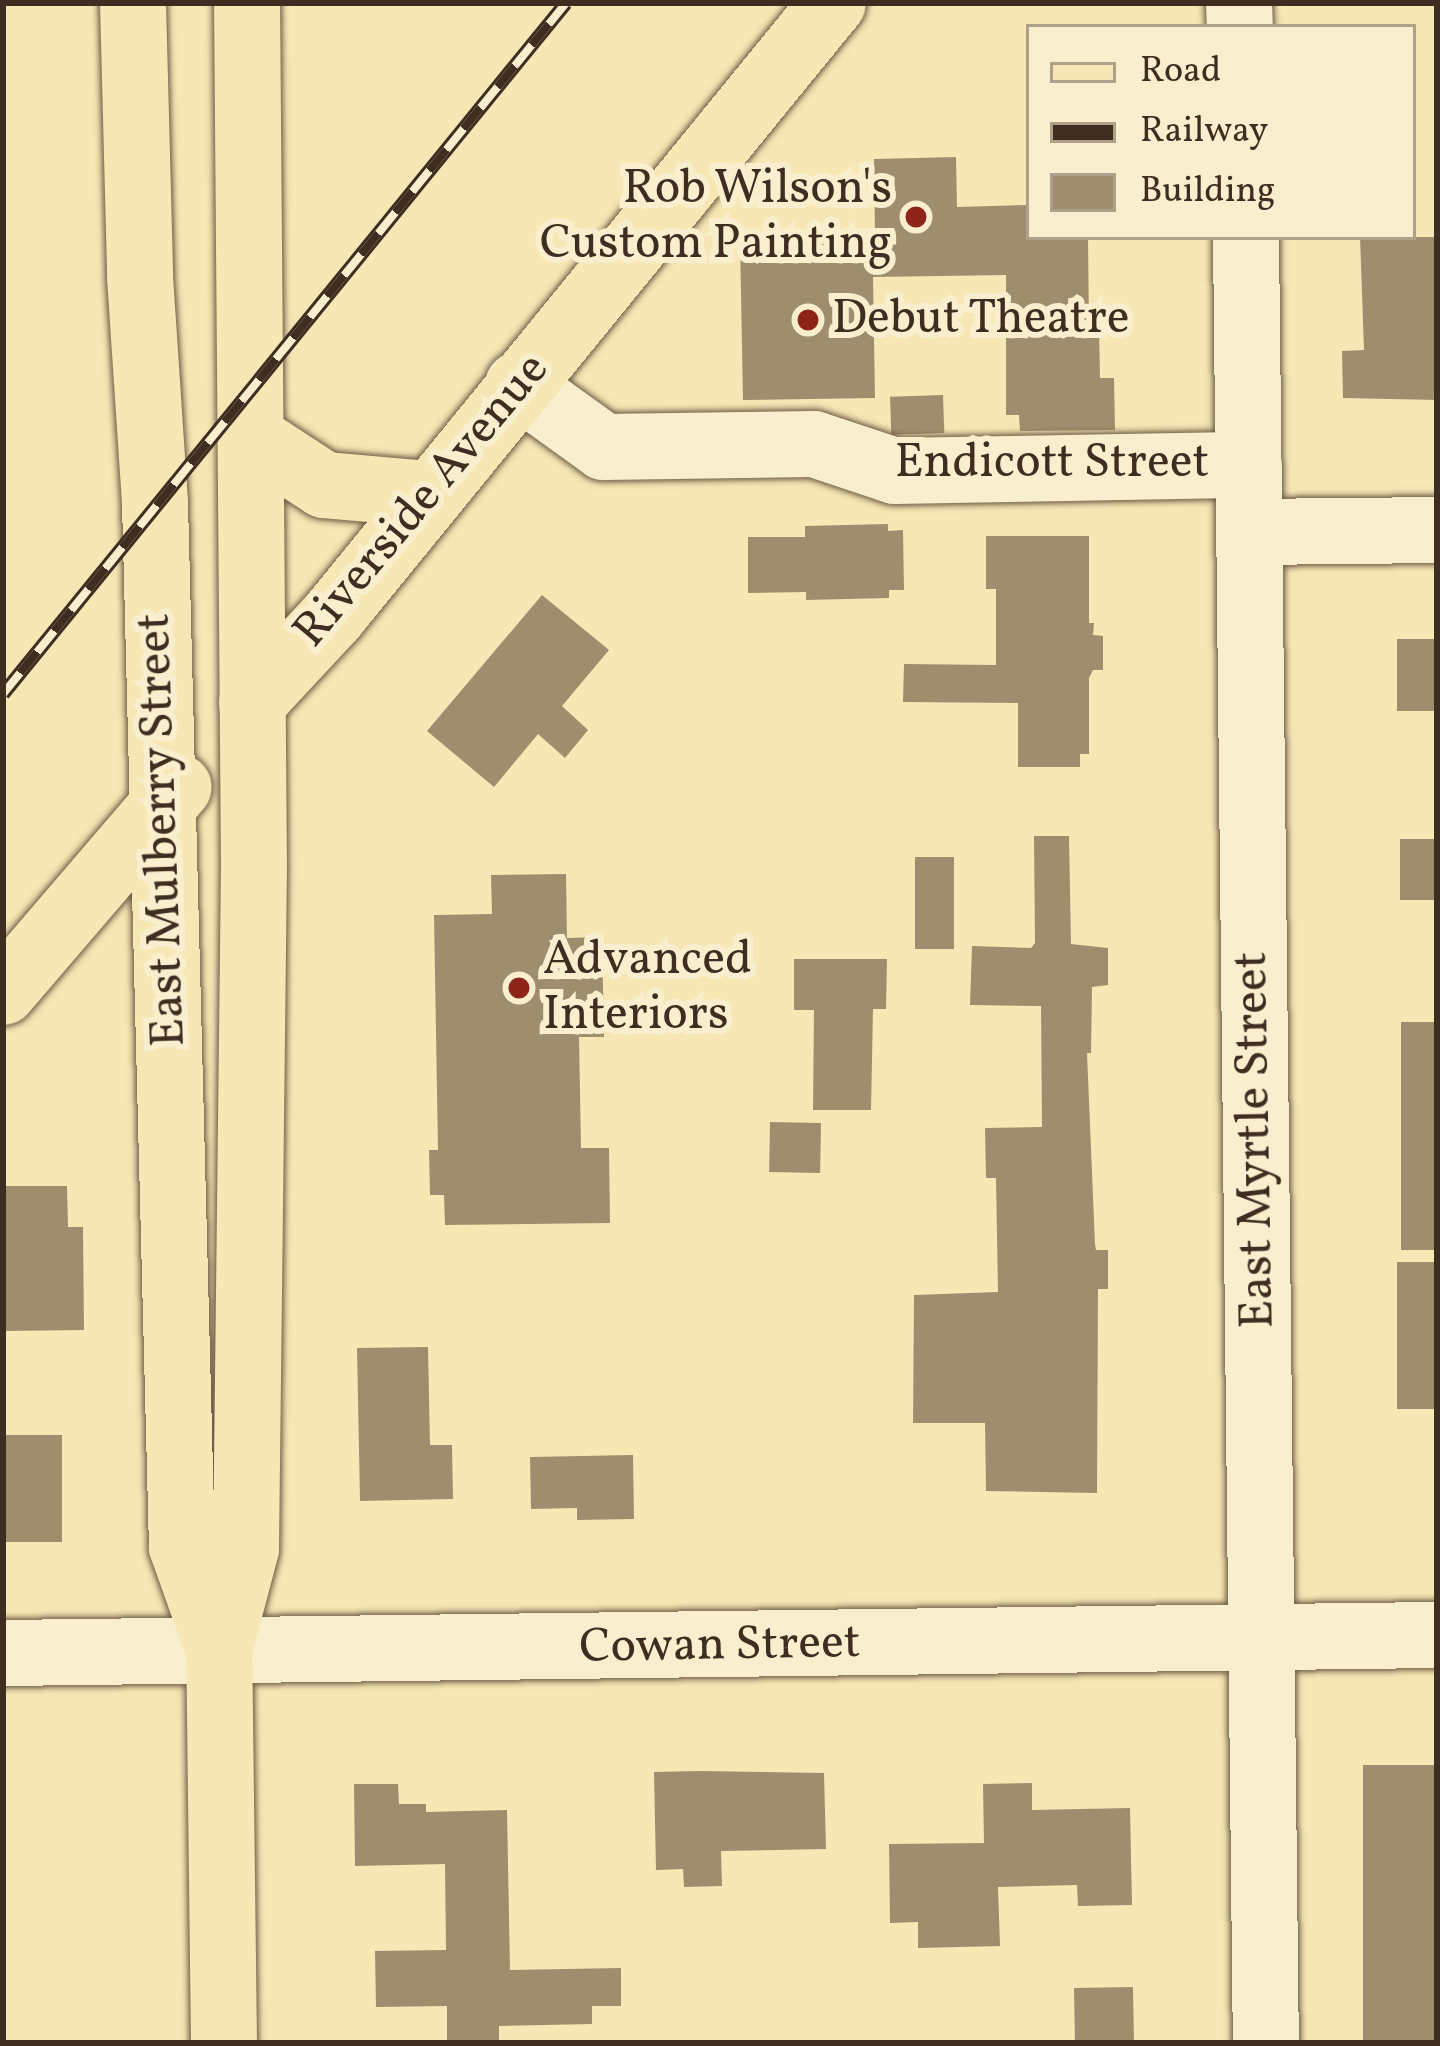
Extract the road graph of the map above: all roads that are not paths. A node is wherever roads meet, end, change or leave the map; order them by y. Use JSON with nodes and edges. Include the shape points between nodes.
{"nodes":[{"id":1,"x":133,"y":3,"type":"edge"},
{"id":2,"x":247,"y":3,"type":"edge"},
{"id":3,"x":833,"y":3,"type":"edge"},
{"id":4,"x":1246,"y":240,"type":"edge"},
{"id":5,"x":518,"y":385,"type":"junction"},
{"id":6,"x":252,"y":438,"type":"junction"},
{"id":7,"x":1249,"y":465,"type":"junction"},
{"id":8,"x":430,"y":494,"type":"junction"},
{"id":9,"x":1437,"y":530,"type":"edge"},
{"id":10,"x":1249,"y":532,"type":"junction"},
{"id":11,"x":252,"y":703,"type":"junction"},
{"id":12,"x":163,"y":806,"type":"junction"},
{"id":13,"x":3,"y":992,"type":"edge"},
{"id":14,"x":1437,"y":1635,"type":"edge"},
{"id":15,"x":1261,"y":1637,"type":"junction"},
{"id":16,"x":219,"y":1651,"type":"junction"},
{"id":17,"x":3,"y":1653,"type":"edge"},
{"id":18,"x":224,"y":2043,"type":"edge"},
{"id":19,"x":1266,"y":2043,"type":"edge"}],
"edges":[{"from":1,"to":12,"type":"main road","name":"East Mulberry Street"},
{"from":2,"to":6,"type":"main road","name":"East Mulberry Street"},
{"from":3,"to":5,"type":"main road","name":"Riverside Avenue"},
{"from":4,"to":7,"type":"street","name":"East Myrtle Street"},
{"from":5,"to":7,"type":"street","name":"Endicott Street","via":[[604,447],[814,444],[895,472]]},
{"from":5,"to":8,"type":"main road","name":"Riverside Avenue"},
{"from":6,"to":8,"type":"main road","via":[[324,485]]},
{"from":6,"to":11,"type":"main road","name":"East Mulberry Street"},
{"from":7,"to":10,"type":"street","name":"East Myrtle Street"},
{"from":8,"to":11,"type":"main road","name":"Riverside Avenue"},
{"from":9,"to":10,"type":"street","name":"Endicott Street"},
{"from":10,"to":15,"type":"street","name":"East Myrtle Street"},
{"from":11,"to":12,"type":"main road","name":"Riverside Avenue"},
{"from":11,"to":16,"type":"main road","name":"East Mulberry Street","via":[[246,1549]]},
{"from":12,"to":13,"type":"main road","name":"Riverside Avenue"},
{"from":12,"to":16,"type":"main road","name":"East Mulberry Street","via":[[182,1547]]},
{"from":14,"to":15,"type":"street","name":"Cowan Street"},
{"from":15,"to":16,"type":"street","name":"Cowan Street"},
{"from":15,"to":19,"type":"street","name":"East Myrtle Street"},
{"from":16,"to":17,"type":"street","name":"Cowan Street"},
{"from":16,"to":18,"type":"main road","name":"East Mulberry Street"}]}
